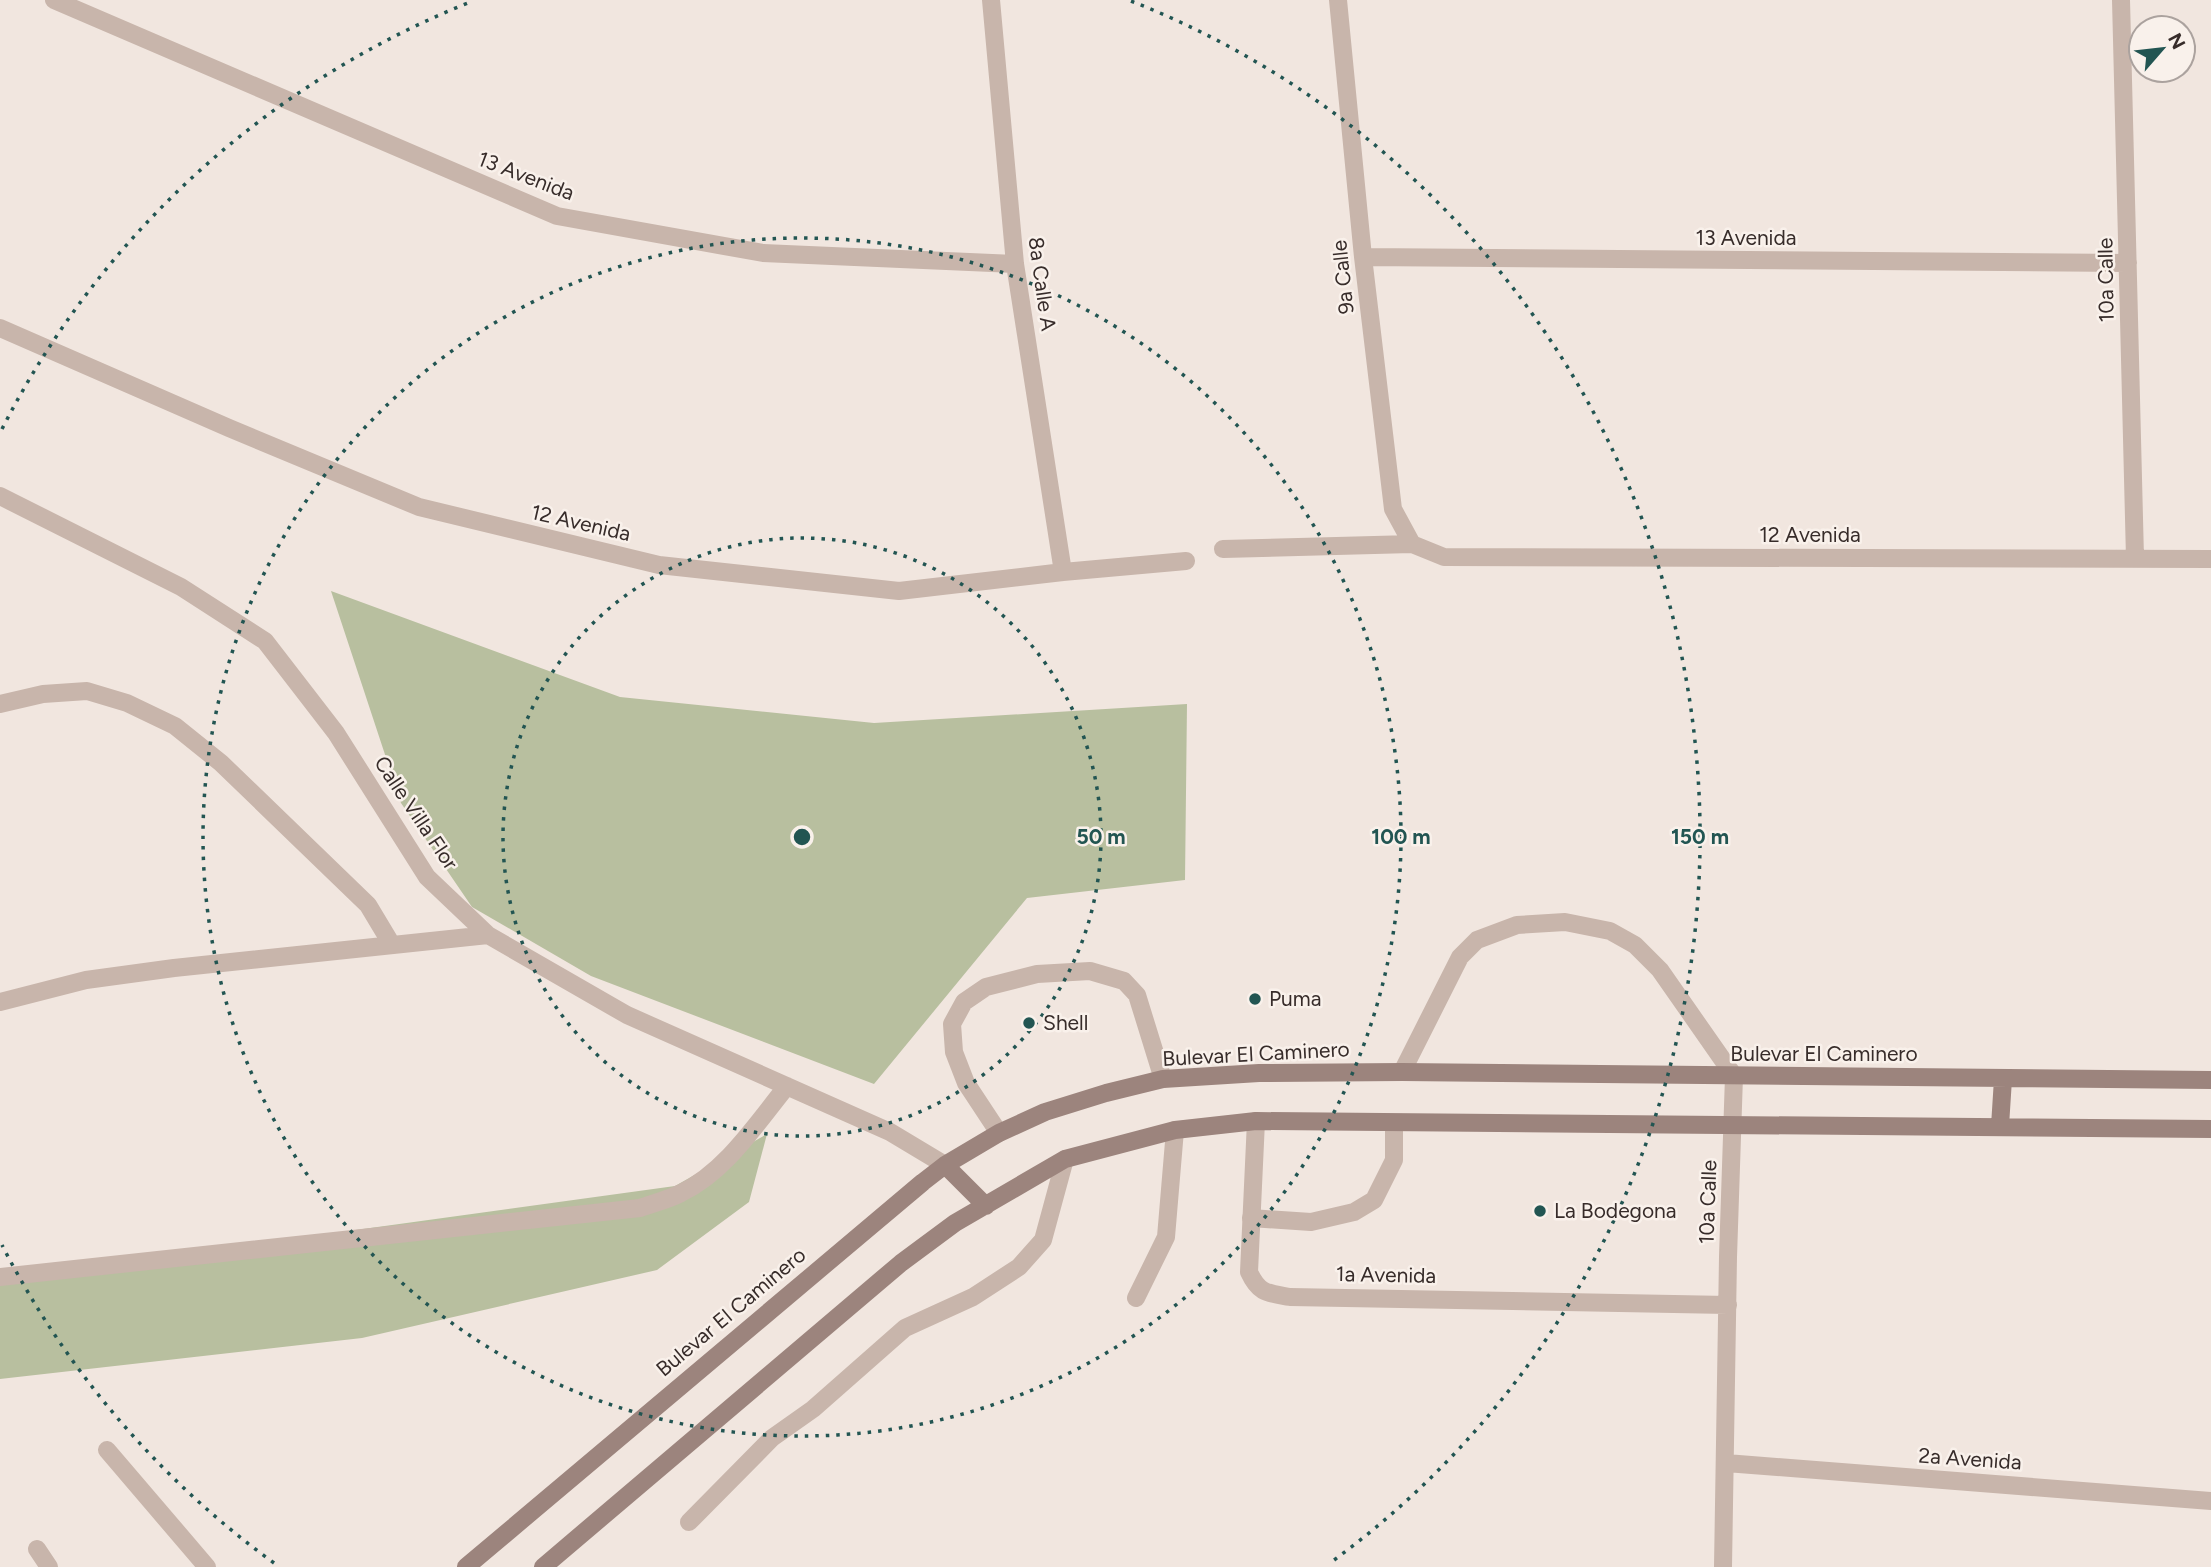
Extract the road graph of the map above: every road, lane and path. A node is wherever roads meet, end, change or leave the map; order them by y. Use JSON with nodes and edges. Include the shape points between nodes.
{"nodes":[{"id":1,"x":54,"y":0,"type":"edge"},
{"id":2,"x":991,"y":0,"type":"edge"},
{"id":3,"x":1338,"y":0,"type":"edge"},
{"id":4,"x":2121,"y":0,"type":"edge"},
{"id":5,"x":1363,"y":257,"type":"junction"},
{"id":6,"x":2128,"y":263,"type":"junction"},
{"id":7,"x":1015,"y":264,"type":"junction"},
{"id":8,"x":0,"y":328,"type":"edge"},
{"id":9,"x":0,"y":496,"type":"edge"},
{"id":10,"x":1412,"y":544,"type":"junction"},
{"id":11,"x":1223,"y":549,"type":"dead end"},
{"id":12,"x":2135,"y":558,"type":"junction"},
{"id":13,"x":2211,"y":559,"type":"edge"},
{"id":14,"x":1186,"y":561,"type":"dead end"},
{"id":15,"x":1063,"y":572,"type":"junction"},
{"id":16,"x":0,"y":704,"type":"edge"},
{"id":17,"x":488,"y":935,"type":"junction"},
{"id":18,"x":391,"y":945,"type":"junction"},
{"id":19,"x":0,"y":1002,"type":"edge"},
{"id":20,"x":1402,"y":1072,"type":"junction"},
{"id":21,"x":1734,"y":1076,"type":"junction"},
{"id":22,"x":1163,"y":1079,"type":"junction"},
{"id":23,"x":2003,"y":1079,"type":"junction"},
{"id":24,"x":2211,"y":1080,"type":"edge"},
{"id":25,"x":787,"y":1086,"type":"junction"},
{"id":26,"x":1256,"y":1121,"type":"junction"},
{"id":27,"x":1394,"y":1123,"type":"junction"},
{"id":28,"x":1733,"y":1124,"type":"junction"},
{"id":29,"x":2000,"y":1126,"type":"junction"},
{"id":30,"x":1175,"y":1129,"type":"junction"},
{"id":31,"x":2211,"y":1129,"type":"edge"},
{"id":32,"x":999,"y":1133,"type":"junction"},
{"id":33,"x":1065,"y":1159,"type":"junction"},
{"id":34,"x":945,"y":1165,"type":"junction"},
{"id":35,"x":986,"y":1206,"type":"junction"},
{"id":36,"x":1251,"y":1218,"type":"junction"},
{"id":37,"x":0,"y":1277,"type":"edge"},
{"id":38,"x":1136,"y":1298,"type":"dead end"},
{"id":39,"x":1728,"y":1305,"type":"junction"},
{"id":40,"x":107,"y":1450,"type":"dead end"},
{"id":41,"x":1726,"y":1463,"type":"junction"},
{"id":42,"x":2211,"y":1501,"type":"edge"},
{"id":43,"x":689,"y":1522,"type":"dead end"},
{"id":44,"x":37,"y":1549,"type":"dead end"},
{"id":45,"x":49,"y":1567,"type":"edge"},
{"id":46,"x":206,"y":1567,"type":"edge"},
{"id":47,"x":466,"y":1567,"type":"edge"},
{"id":48,"x":543,"y":1567,"type":"edge"},
{"id":49,"x":1723,"y":1567,"type":"edge"}],
"edges":[{"from":1,"to":7,"type":"street","name":"13 Avenida","via":[[557,216],[763,253]]},
{"from":2,"to":7,"type":"street","name":"8a Calle A"},
{"from":3,"to":5,"type":"street","name":"9a Calle"},
{"from":4,"to":6,"type":"street","name":"10a Calle"},
{"from":5,"to":6,"type":"street","name":"13 Avenida"},
{"from":5,"to":10,"type":"street","name":"9a Calle","via":[[1393,509]]},
{"from":6,"to":12,"type":"street","name":"10a Calle"},
{"from":7,"to":15,"type":"street","name":"8a Calle A"},
{"from":8,"to":15,"type":"street","name":"12 Avenida","via":[[419,507],[659,565],[899,591]]},
{"from":9,"to":17,"type":"street","name":"Calle Villa Flor","via":[[181,587],[265,641],[336,733],[427,877]]},
{"from":10,"to":11,"type":"street"},
{"from":10,"to":12,"type":"street","name":"12 Avenida","via":[[1444,558]]},
{"from":12,"to":13,"type":"street","name":"12 Avenida"},
{"from":14,"to":15,"type":"street","name":"12 Avenida"},
{"from":16,"to":18,"type":"street","via":[[43,694],[87,691],[127,703],[175,726],[221,763],[368,905]]},
{"from":17,"to":18,"type":"street"},
{"from":17,"to":25,"type":"street","name":"Calle Villa Flor","via":[[627,1015]]},
{"from":18,"to":19,"type":"street","via":[[86,979]]},
{"from":20,"to":21,"type":"main road","name":"Bulevar El Caminero"},
{"from":20,"to":21,"type":"street","via":[[1460,957],[1477,940],[1517,925],[1565,922],[1610,931],[1635,945],[1660,970]]},
{"from":20,"to":22,"type":"main road","name":"Bulevar El Caminero"},
{"from":21,"to":23,"type":"main road","name":"Bulevar El Caminero"},
{"from":21,"to":28,"type":"street","name":"10a Calle"},
{"from":22,"to":32,"type":"main road","name":"Bulevar El Caminero","via":[[1057,1108]]},
{"from":22,"to":32,"type":"street","via":[[1137,995],[1124,981],[1090,971],[1037,974],[986,987],[964,1002],[952,1024],[953,1043],[966,1083]]},
{"from":23,"to":24,"type":"main road","name":"Bulevar El Caminero"},
{"from":23,"to":29,"type":"main road"},
{"from":25,"to":34,"type":"street","name":"Calle Villa Flor","via":[[890,1132]]},
{"from":25,"to":37,"type":"street","via":[[714,1171],[681,1193],[640,1208]]},
{"from":26,"to":27,"type":"main road"},
{"from":26,"to":30,"type":"main road"},
{"from":26,"to":36,"type":"street","name":"1a Avenida"},
{"from":27,"to":28,"type":"main road"},
{"from":27,"to":36,"type":"street","via":[[1394,1160],[1374,1200],[1354,1212],[1311,1222]]},
{"from":28,"to":29,"type":"main road"},
{"from":28,"to":39,"type":"street","name":"10a Calle"},
{"from":29,"to":31,"type":"main road"},
{"from":30,"to":33,"type":"main road"},
{"from":30,"to":38,"type":"street","via":[[1166,1237]]},
{"from":32,"to":34,"type":"main road","name":"Bulevar El Caminero"},
{"from":33,"to":35,"type":"main road"},
{"from":33,"to":43,"type":"street","via":[[1043,1240],[1020,1267],[973,1297],[905,1328],[813,1409],[772,1438]]},
{"from":34,"to":35,"type":"main road"},
{"from":34,"to":47,"type":"main road","name":"Bulevar El Caminero"},
{"from":35,"to":48,"type":"main road","via":[[901,1263]]},
{"from":36,"to":39,"type":"street","name":"1a Avenida","via":[[1249,1272],[1254,1284],[1263,1292],[1290,1297]]},
{"from":39,"to":41,"type":"street","name":"10a Calle"},
{"from":40,"to":46,"type":"street"},
{"from":41,"to":42,"type":"street","name":"2a Avenida"},
{"from":41,"to":49,"type":"street"},
{"from":44,"to":45,"type":"street"}]}
